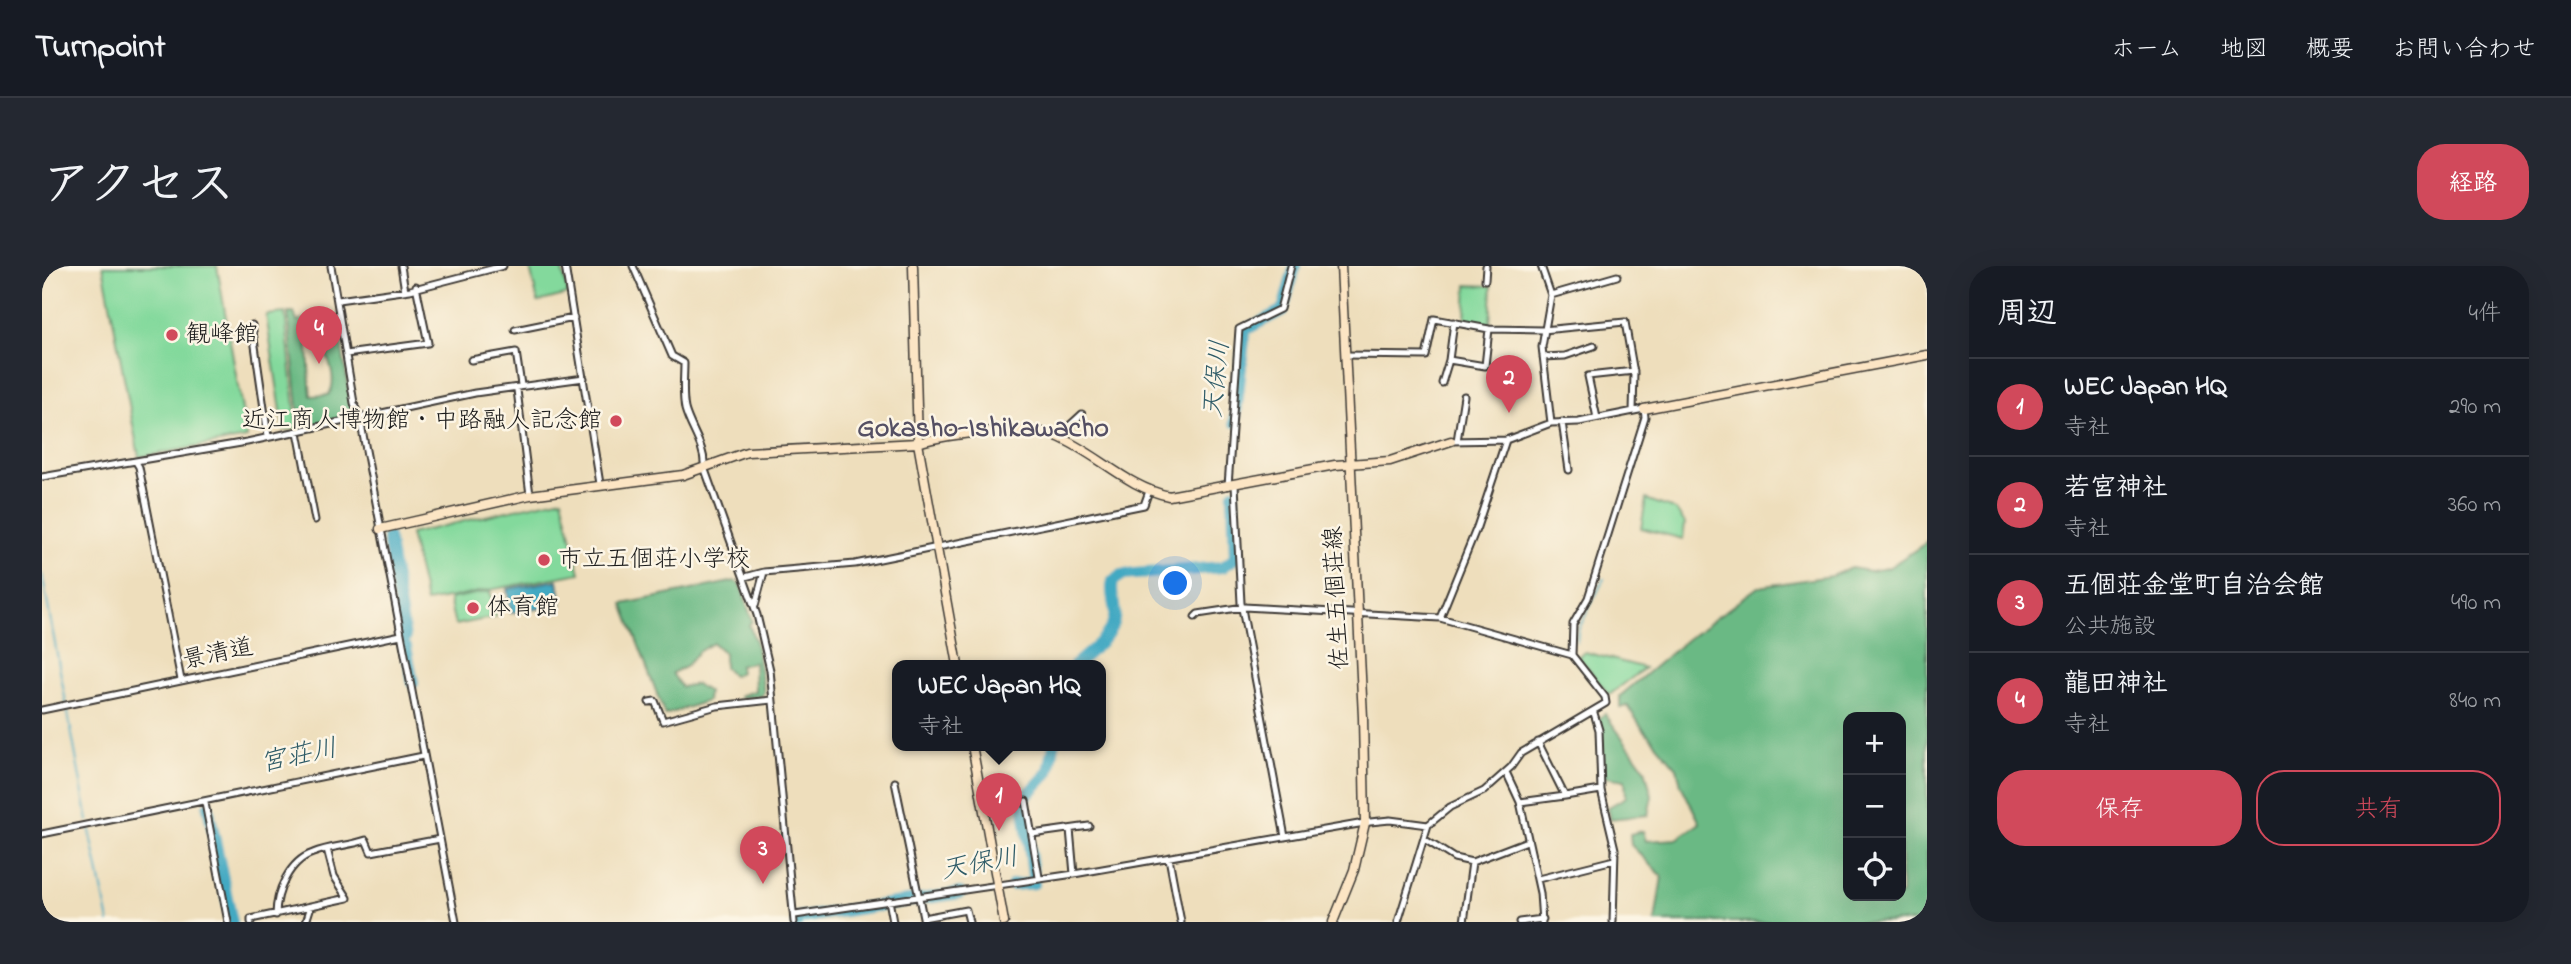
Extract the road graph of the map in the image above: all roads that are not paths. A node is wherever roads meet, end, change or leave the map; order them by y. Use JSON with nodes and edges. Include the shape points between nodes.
{"nodes":[{"id":1,"x":331,"y":266,"type":"edge"},
{"id":2,"x":401,"y":266,"type":"edge"},
{"id":3,"x":503,"y":266,"type":"edge"},
{"id":4,"x":565,"y":266,"type":"edge"},
{"id":5,"x":632,"y":266,"type":"edge"},
{"id":6,"x":913,"y":266,"type":"edge"},
{"id":7,"x":1291,"y":266,"type":"edge"},
{"id":8,"x":1340,"y":266,"type":"edge"},
{"id":9,"x":1486,"y":266,"type":"edge"},
{"id":10,"x":1541,"y":266,"type":"edge"},
{"id":11,"x":1618,"y":276,"type":"dead end"},
{"id":12,"x":1485,"y":280,"type":"dead end"},
{"id":13,"x":416,"y":286,"type":"junction"},
{"id":14,"x":405,"y":291,"type":"junction"},
{"id":15,"x":1551,"y":295,"type":"junction"},
{"id":16,"x":338,"y":300,"type":"junction"},
{"id":17,"x":574,"y":318,"type":"junction"},
{"id":18,"x":1454,"y":322,"type":"junction"},
{"id":19,"x":252,"y":325,"type":"dead end"},
{"id":20,"x":1489,"y":328,"type":"junction"},
{"id":21,"x":515,"y":330,"type":"dead end"},
{"id":22,"x":1543,"y":330,"type":"junction"},
{"id":23,"x":1594,"y":346,"type":"dead end"},
{"id":24,"x":346,"y":354,"type":"junction"},
{"id":25,"x":1345,"y":355,"type":"junction"},
{"id":26,"x":1927,"y":355,"type":"edge"},
{"id":27,"x":1543,"y":358,"type":"junction"},
{"id":28,"x":471,"y":360,"type":"dead end"},
{"id":29,"x":1449,"y":360,"type":"junction"},
{"id":30,"x":1634,"y":371,"type":"junction"},
{"id":31,"x":584,"y":378,"type":"junction"},
{"id":32,"x":1443,"y":383,"type":"dead end"},
{"id":33,"x":519,"y":388,"type":"junction"},
{"id":34,"x":1464,"y":396,"type":"dead end"},
{"id":35,"x":1644,"y":409,"type":"junction"},
{"id":36,"x":1633,"y":411,"type":"junction"},
{"id":37,"x":1082,"y":414,"type":"dead end"},
{"id":38,"x":1597,"y":418,"type":"junction"},
{"id":39,"x":358,"y":419,"type":"junction"},
{"id":40,"x":1562,"y":422,"type":"junction"},
{"id":41,"x":1551,"y":423,"type":"junction"},
{"id":42,"x":298,"y":432,"type":"junction"},
{"id":43,"x":268,"y":436,"type":"junction"},
{"id":44,"x":1058,"y":436,"type":"junction"},
{"id":45,"x":1506,"y":440,"type":"junction"},
{"id":46,"x":1454,"y":441,"type":"junction"},
{"id":47,"x":918,"y":443,"type":"junction"},
{"id":48,"x":136,"y":462,"type":"junction"},
{"id":49,"x":1349,"y":464,"type":"junction"},
{"id":50,"x":704,"y":467,"type":"junction"},
{"id":51,"x":1569,"y":470,"type":"dead end"},
{"id":52,"x":42,"y":477,"type":"edge"},
{"id":53,"x":600,"y":484,"type":"junction"},
{"id":54,"x":1231,"y":486,"type":"junction"},
{"id":55,"x":1149,"y":492,"type":"junction"},
{"id":56,"x":530,"y":495,"type":"junction"},
{"id":57,"x":315,"y":520,"type":"dead end"},
{"id":58,"x":380,"y":529,"type":"junction"},
{"id":59,"x":937,"y":547,"type":"junction"},
{"id":60,"x":764,"y":572,"type":"junction"},
{"id":61,"x":745,"y":577,"type":"junction"},
{"id":62,"x":755,"y":607,"type":"junction"},
{"id":63,"x":1244,"y":607,"type":"junction"},
{"id":64,"x":1359,"y":614,"type":"junction"},
{"id":65,"x":1195,"y":617,"type":"dead end"},
{"id":66,"x":1440,"y":618,"type":"junction"},
{"id":67,"x":401,"y":635,"type":"junction"},
{"id":68,"x":1572,"y":655,"type":"junction"},
{"id":69,"x":957,"y":660,"type":"edge"},
{"id":70,"x":181,"y":680,"type":"junction"},
{"id":71,"x":772,"y":699,"type":"junction"},
{"id":72,"x":649,"y":702,"type":"dead end"},
{"id":73,"x":42,"y":710,"type":"edge"},
{"id":74,"x":1594,"y":713,"type":"junction"},
{"id":75,"x":1538,"y":742,"type":"junction"},
{"id":76,"x":973,"y":751,"type":"edge"},
{"id":77,"x":423,"y":756,"type":"junction"},
{"id":78,"x":1506,"y":772,"type":"junction"},
{"id":79,"x":895,"y":782,"type":"dead end"},
{"id":80,"x":1601,"y":790,"type":"junction"},
{"id":81,"x":1565,"y":796,"type":"junction"},
{"id":82,"x":1026,"y":801,"type":"dead end"},
{"id":83,"x":1520,"y":802,"type":"junction"},
{"id":84,"x":205,"y":803,"type":"junction"},
{"id":85,"x":1365,"y":823,"type":"junction"},
{"id":86,"x":1428,"y":825,"type":"junction"},
{"id":87,"x":1089,"y":826,"type":"dead end"},
{"id":88,"x":1070,"y":828,"type":"junction"},
{"id":89,"x":42,"y":834,"type":"edge"},
{"id":90,"x":1032,"y":834,"type":"junction"},
{"id":91,"x":1285,"y":837,"type":"junction"},
{"id":92,"x":440,"y":839,"type":"junction"},
{"id":93,"x":1424,"y":839,"type":"junction"},
{"id":94,"x":1527,"y":841,"type":"junction"},
{"id":95,"x":327,"y":849,"type":"junction"},
{"id":96,"x":1169,"y":858,"type":"junction"},
{"id":97,"x":1614,"y":860,"type":"junction"},
{"id":98,"x":1472,"y":862,"type":"junction"},
{"id":99,"x":1074,"y":874,"type":"junction"},
{"id":100,"x":1035,"y":878,"type":"junction"},
{"id":101,"x":1538,"y":878,"type":"junction"},
{"id":102,"x":997,"y":887,"type":"junction"},
{"id":103,"x":918,"y":898,"type":"junction"},
{"id":104,"x":889,"y":903,"type":"junction"},
{"id":105,"x":311,"y":906,"type":"junction"},
{"id":106,"x":276,"y":915,"type":"junction"},
{"id":107,"x":794,"y":918,"type":"edge"},
{"id":108,"x":923,"y":920,"type":"edge"},
{"id":109,"x":1543,"y":920,"type":"edge"},
{"id":110,"x":228,"y":922,"type":"edge"},
{"id":111,"x":251,"y":922,"type":"edge"},
{"id":112,"x":306,"y":922,"type":"edge"},
{"id":113,"x":456,"y":922,"type":"edge"},
{"id":114,"x":893,"y":922,"type":"edge"},
{"id":115,"x":969,"y":922,"type":"edge"},
{"id":116,"x":1004,"y":922,"type":"edge"},
{"id":117,"x":1181,"y":922,"type":"edge"},
{"id":118,"x":1334,"y":922,"type":"edge"},
{"id":119,"x":1398,"y":922,"type":"edge"},
{"id":120,"x":1464,"y":922,"type":"edge"},
{"id":121,"x":1518,"y":922,"type":"edge"},
{"id":122,"x":1613,"y":922,"type":"edge"}],
"edges":[{"from":1,"to":16,"type":"street"},
{"from":2,"to":14,"type":"street"},
{"from":3,"to":13,"type":"street"},
{"from":4,"to":17,"type":"street"},
{"from":5,"to":50,"type":"street","via":[[672,356],[684,363],[685,407]]},
{"from":6,"to":47,"type":"street"},
{"from":7,"to":54,"type":"street","via":[[1280,309],[1239,329]]},
{"from":8,"to":25,"type":"street","name":"佐生五個荘線"},
{"from":9,"to":12,"type":"street"},
{"from":10,"to":15,"type":"street"},
{"from":11,"to":15,"type":"street"},
{"from":13,"to":14,"type":"street"},
{"from":13,"to":24,"type":"street","via":[[428,343]]},
{"from":14,"to":16,"type":"street"},
{"from":15,"to":22,"type":"street"},
{"from":16,"to":24,"type":"street"},
{"from":17,"to":21,"type":"street"},
{"from":17,"to":31,"type":"street"},
{"from":18,"to":20,"type":"street"},
{"from":18,"to":25,"type":"street","via":[[1434,319],[1426,356]]},
{"from":18,"to":29,"type":"street"},
{"from":19,"to":43,"type":"street"},
{"from":20,"to":22,"type":"street"},
{"from":20,"to":29,"type":"street","via":[[1485,366]]},
{"from":22,"to":27,"type":"street"},
{"from":22,"to":30,"type":"street","via":[[1625,322]]},
{"from":23,"to":27,"type":"street"},
{"from":24,"to":39,"type":"street"},
{"from":25,"to":49,"type":"street","name":"佐生五個荘線"},
{"from":26,"to":35,"type":"street"},
{"from":27,"to":41,"type":"street"},
{"from":28,"to":33,"type":"street","via":[[516,352]]},
{"from":29,"to":32,"type":"street"},
{"from":30,"to":36,"type":"street"},
{"from":30,"to":38,"type":"street","via":[[1588,376]]},
{"from":31,"to":33,"type":"street"},
{"from":31,"to":53,"type":"street"},
{"from":33,"to":39,"type":"street"},
{"from":33,"to":56,"type":"street"},
{"from":34,"to":46,"type":"street"},
{"from":35,"to":36,"type":"street"},
{"from":35,"to":68,"type":"street","via":[[1588,598],[1573,624]]},
{"from":36,"to":38,"type":"street"},
{"from":37,"to":44,"type":"street"},
{"from":38,"to":40,"type":"street"},
{"from":39,"to":42,"type":"street"},
{"from":39,"to":58,"type":"street"},
{"from":40,"to":41,"type":"street"},
{"from":40,"to":51,"type":"street"},
{"from":41,"to":45,"type":"street"},
{"from":42,"to":43,"type":"street"},
{"from":42,"to":57,"type":"street"},
{"from":43,"to":48,"type":"street"},
{"from":44,"to":47,"type":"street","via":[[1024,430]]},
{"from":44,"to":55,"type":"street"},
{"from":45,"to":46,"type":"street"},
{"from":45,"to":66,"type":"street"},
{"from":46,"to":49,"type":"street","via":[[1390,461]]},
{"from":47,"to":50,"type":"street","via":[[772,448]]},
{"from":47,"to":59,"type":"street"},
{"from":48,"to":52,"type":"street"},
{"from":48,"to":70,"type":"street"},
{"from":49,"to":54,"type":"street"},
{"from":49,"to":64,"type":"street","name":"佐生五個荘線"},
{"from":50,"to":53,"type":"street","via":[[667,478]]},
{"from":50,"to":61,"type":"street"},
{"from":53,"to":56,"type":"street"},
{"from":54,"to":55,"type":"street","via":[[1169,496]]},
{"from":54,"to":63,"type":"street"},
{"from":55,"to":59,"type":"street","via":[[1144,505]]},
{"from":56,"to":58,"type":"street"},
{"from":58,"to":67,"type":"street"},
{"from":59,"to":60,"type":"street","via":[[855,564]]},
{"from":59,"to":69,"type":"street"},
{"from":60,"to":61,"type":"street"},
{"from":60,"to":62,"type":"street"},
{"from":61,"to":62,"type":"street"},
{"from":62,"to":71,"type":"street"},
{"from":63,"to":64,"type":"street"},
{"from":63,"to":65,"type":"street"},
{"from":63,"to":91,"type":"street"},
{"from":64,"to":66,"type":"street"},
{"from":64,"to":85,"type":"street","name":"佐生五個荘線"},
{"from":66,"to":68,"type":"street"},
{"from":67,"to":70,"type":"street","name":"景清道"},
{"from":67,"to":77,"type":"street"},
{"from":68,"to":74,"type":"street","via":[[1605,697],[1606,703]]},
{"from":70,"to":73,"type":"street","name":"景清道"},
{"from":71,"to":72,"type":"street","via":[[716,706],[663,721],[655,701]]},
{"from":71,"to":107,"type":"street"},
{"from":74,"to":75,"type":"street"},
{"from":74,"to":80,"type":"street"},
{"from":75,"to":78,"type":"street","via":[[1521,753]]},
{"from":75,"to":81,"type":"street"},
{"from":76,"to":102,"type":"street"},
{"from":77,"to":84,"type":"street"},
{"from":77,"to":92,"type":"street"},
{"from":78,"to":83,"type":"street"},
{"from":78,"to":86,"type":"street"},
{"from":79,"to":103,"type":"street"},
{"from":80,"to":81,"type":"street"},
{"from":80,"to":97,"type":"street"},
{"from":81,"to":83,"type":"street"},
{"from":82,"to":90,"type":"street"},
{"from":83,"to":94,"type":"street"},
{"from":84,"to":89,"type":"street"},
{"from":84,"to":110,"type":"street"},
{"from":85,"to":86,"type":"street","via":[[1390,820]]},
{"from":85,"to":91,"type":"street"},
{"from":85,"to":118,"type":"street","name":"佐生五個荘線","via":[[1354,870]]},
{"from":86,"to":93,"type":"street"},
{"from":87,"to":88,"type":"street"},
{"from":88,"to":90,"type":"street"},
{"from":88,"to":99,"type":"street"},
{"from":90,"to":100,"type":"street"},
{"from":91,"to":96,"type":"street"},
{"from":92,"to":95,"type":"street","via":[[371,852],[366,840]]},
{"from":92,"to":113,"type":"street"},
{"from":93,"to":98,"type":"street","via":[[1454,858]]},
{"from":93,"to":119,"type":"street"},
{"from":94,"to":98,"type":"street"},
{"from":94,"to":101,"type":"street"},
{"from":95,"to":105,"type":"street","via":[[334,876],[348,898]]},
{"from":95,"to":106,"type":"street","via":[[310,853],[284,881],[276,897]]},
{"from":96,"to":99,"type":"street"},
{"from":96,"to":117,"type":"street"},
{"from":97,"to":101,"type":"street"},
{"from":97,"to":122,"type":"street"},
{"from":98,"to":120,"type":"street"},
{"from":99,"to":100,"type":"street"},
{"from":100,"to":102,"type":"street"},
{"from":101,"to":109,"type":"street"},
{"from":102,"to":103,"type":"street"},
{"from":102,"to":116,"type":"street"},
{"from":103,"to":104,"type":"street"},
{"from":103,"to":108,"type":"street"},
{"from":104,"to":107,"type":"street"},
{"from":104,"to":114,"type":"street"},
{"from":105,"to":106,"type":"street"},
{"from":105,"to":112,"type":"street"},
{"from":106,"to":111,"type":"street"},
{"from":108,"to":115,"type":"street","via":[[966,910]]},
{"from":109,"to":121,"type":"street"}]}
